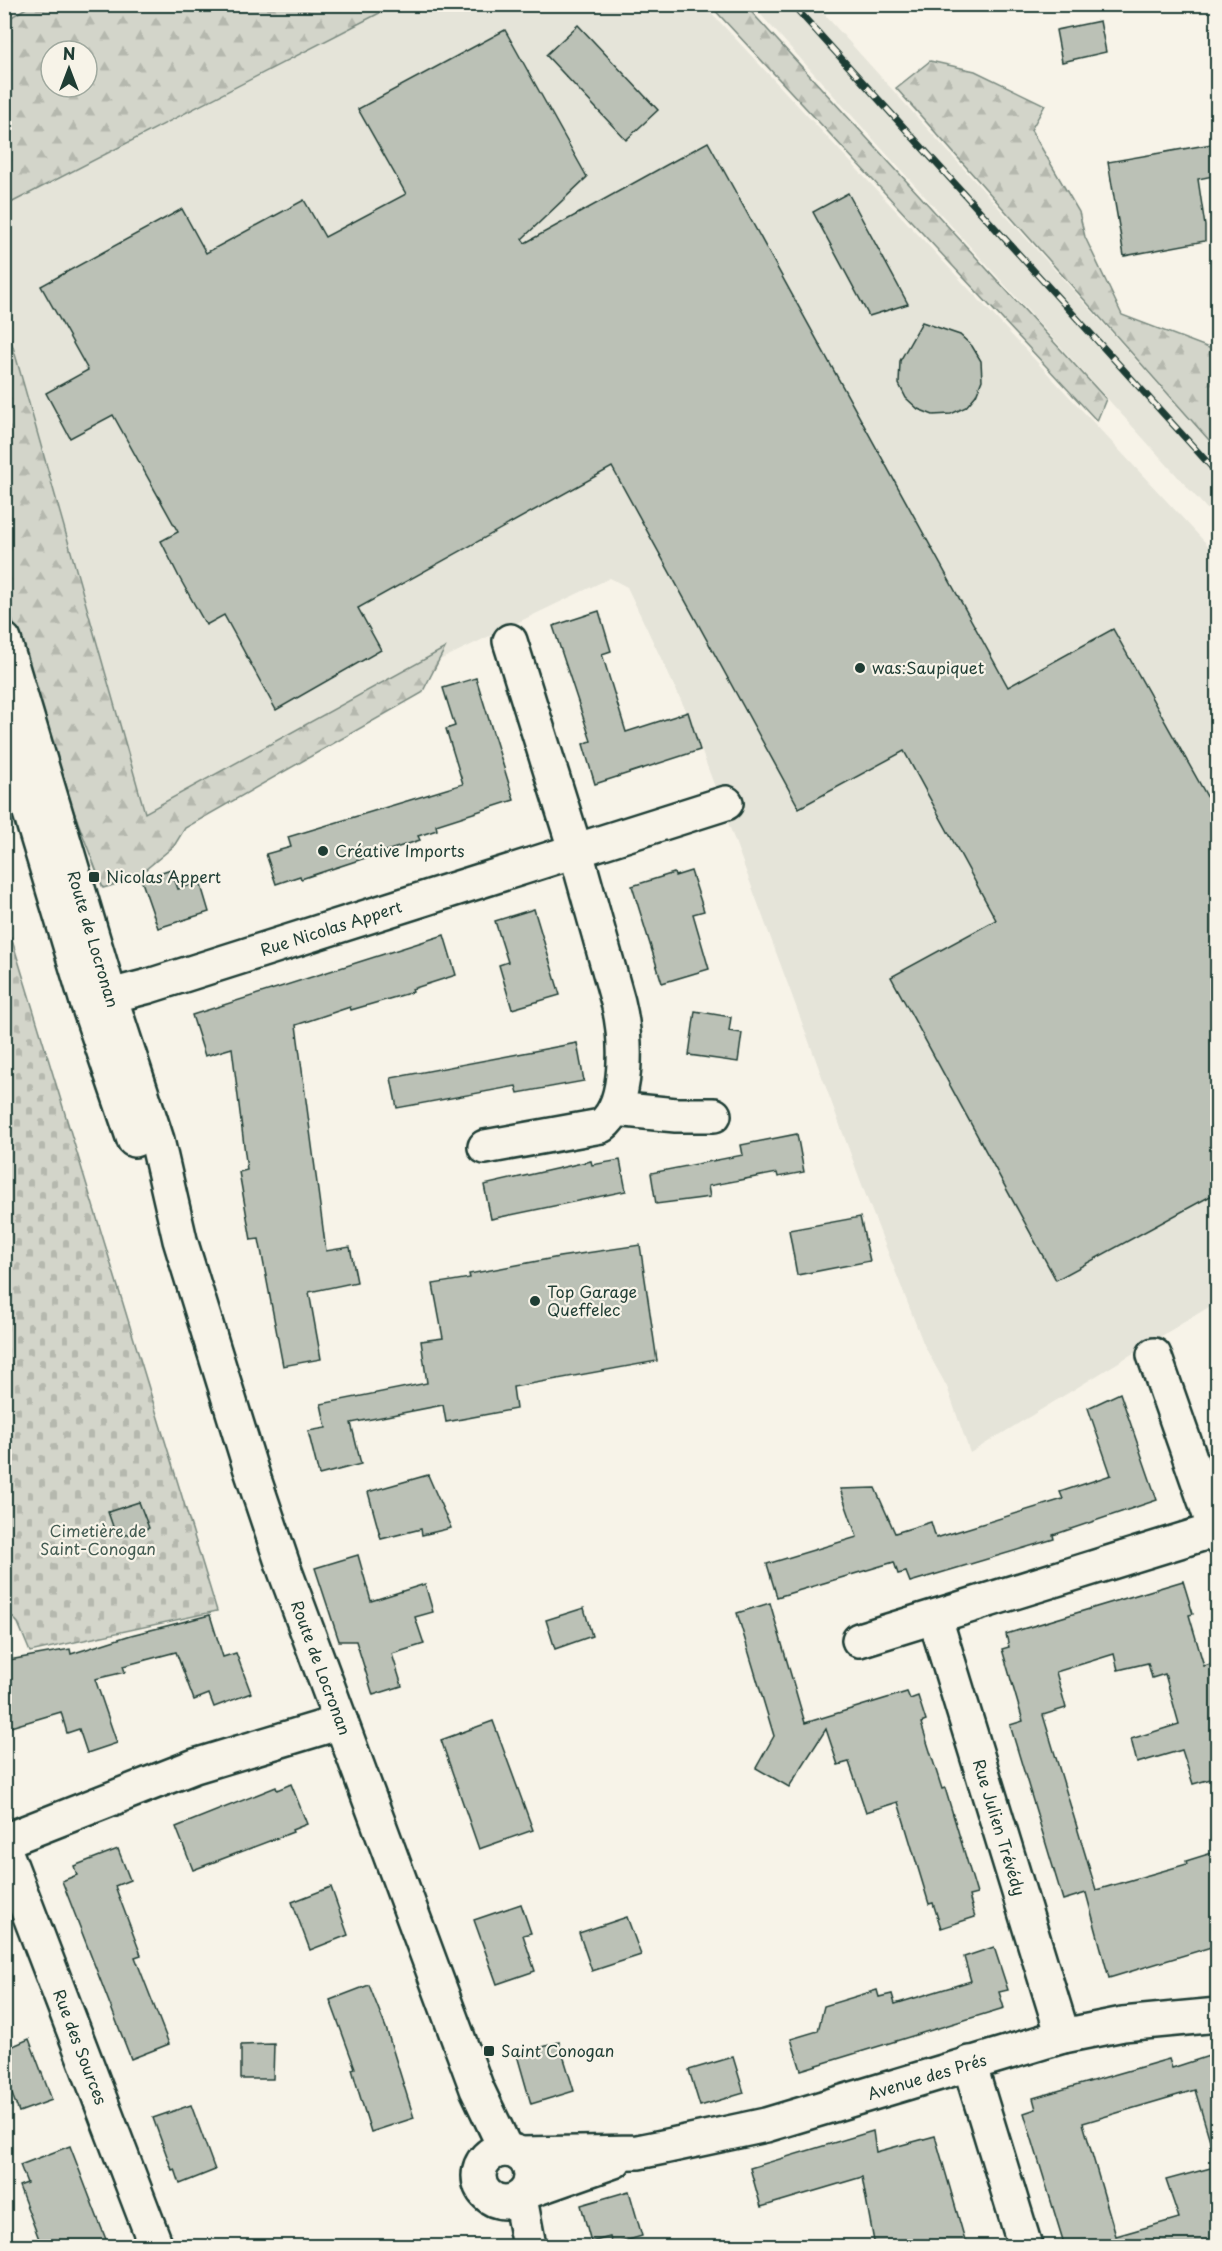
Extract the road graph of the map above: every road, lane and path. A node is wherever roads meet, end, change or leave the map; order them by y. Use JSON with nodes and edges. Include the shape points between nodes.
{"nodes":[{"id":1,"x":4,"y":640,"type":"edge"},
{"id":2,"x":510,"y":640,"type":"dead end"},
{"id":3,"x":4,"y":726,"type":"edge"},
{"id":4,"x":726,"y":802,"type":"dead end"},
{"id":5,"x":576,"y":852,"type":"junction"},
{"id":6,"x":99,"y":999,"type":"junction"},
{"id":7,"x":615,"y":1109,"type":"junction"},
{"id":8,"x":714,"y":1115,"type":"dead end"},
{"id":9,"x":485,"y":1147,"type":"dead end"},
{"id":10,"x":1154,"y":1355,"type":"dead end"},
{"id":11,"x":1214,"y":1518,"type":"edge"},
{"id":12,"x":935,"y":1618,"type":"junction"},
{"id":13,"x":859,"y":1640,"type":"dead end"},
{"id":14,"x":341,"y":1722,"type":"junction"},
{"id":15,"x":4,"y":1841,"type":"edge"},
{"id":16,"x":4,"y":1848,"type":"edge"},
{"id":17,"x":1218,"y":2015,"type":"edge"},
{"id":18,"x":1063,"y":2036,"type":"junction"},
{"id":19,"x":969,"y":2063,"type":"junction"},
{"id":20,"x":638,"y":2152,"type":"junction"},
{"id":21,"x":503,"y":2155,"type":"junction"},
{"id":22,"x":514,"y":2197,"type":"junction"},
{"id":23,"x":156,"y":2247,"type":"edge"},
{"id":24,"x":512,"y":2247,"type":"edge"},
{"id":25,"x":529,"y":2247,"type":"edge"},
{"id":26,"x":1024,"y":2247,"type":"edge"}],
"edges":[{"from":1,"to":6,"type":"street","name":"Route de Locronan"},
{"from":2,"to":5,"type":"street"},
{"from":3,"to":6,"type":"street","name":"Route de Locronan"},
{"from":4,"to":5,"type":"street","name":"Rue Nicolas Appert"},
{"from":5,"to":6,"type":"street","name":"Rue Nicolas Appert"},
{"from":5,"to":7,"type":"street","via":[[623,1024],[623,1062]]},
{"from":6,"to":14,"type":"street","name":"Route de Locronan","via":[[159,1149],[180,1240],[272,1533]]},
{"from":7,"to":8,"type":"street"},
{"from":7,"to":9,"type":"street","via":[[601,1126]]},
{"from":10,"to":11,"type":"street"},
{"from":11,"to":12,"type":"street"},
{"from":12,"to":13,"type":"street"},
{"from":12,"to":18,"type":"street","name":"Rue Julien Trévédy"},
{"from":14,"to":15,"type":"street","via":[[195,1766]]},
{"from":14,"to":21,"type":"street","name":"Route de Locronan"},
{"from":16,"to":23,"type":"street","name":"Rue des Sources"},
{"from":17,"to":18,"type":"street","name":"Avenue des Prés","via":[[1124,2024]]},
{"from":18,"to":19,"type":"street","name":"Avenue des Prés"},
{"from":19,"to":20,"type":"street","name":"Avenue des Prés","via":[[766,2125]]},
{"from":19,"to":26,"type":"street"},
{"from":20,"to":21,"type":"street","name":"Avenue des Prés"},
{"from":20,"to":22,"type":"street","name":"Avenue des Prés"},
{"from":21,"to":22,"type":"street","via":[[526,2160],[531,2176]]},
{"from":21,"to":22,"type":"street","via":[[480,2167],[480,2182],[486,2194]]},
{"from":22,"to":24,"type":"street"},
{"from":22,"to":25,"type":"street"}]}
